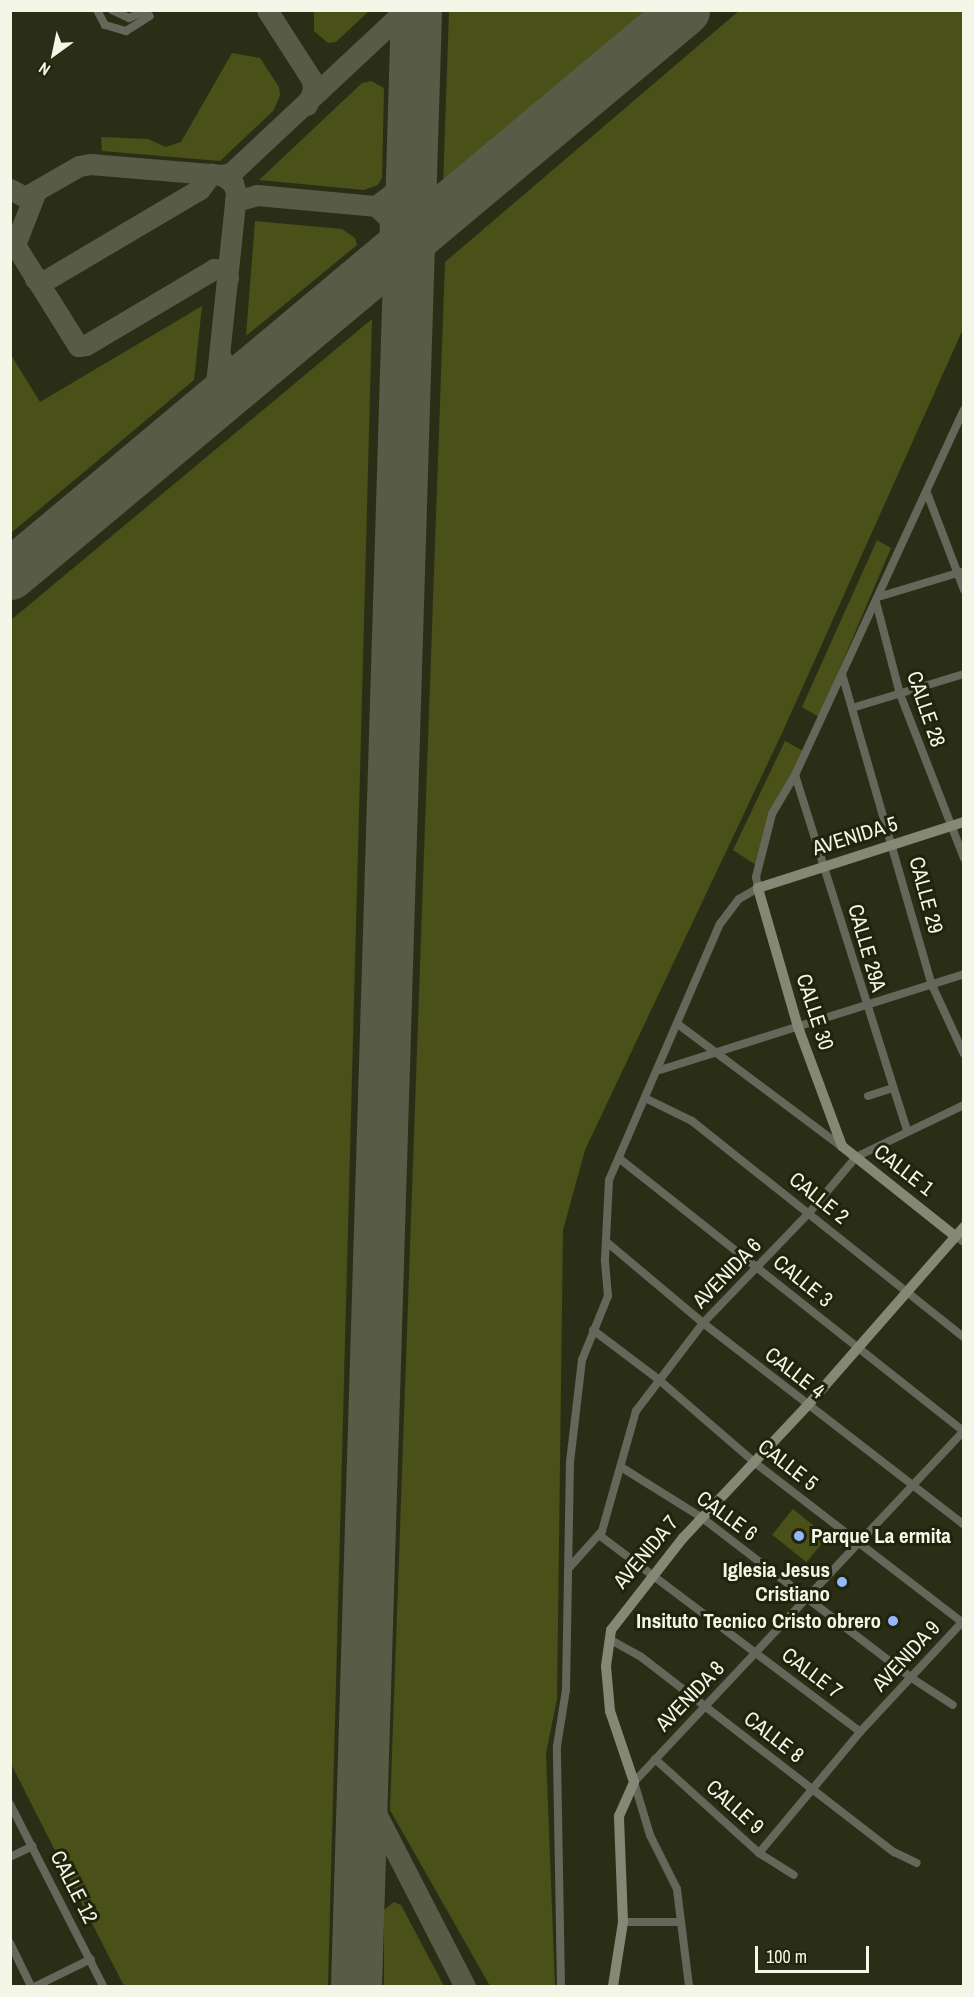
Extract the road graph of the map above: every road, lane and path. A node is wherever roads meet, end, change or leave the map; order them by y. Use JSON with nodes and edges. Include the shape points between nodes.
{"nodes":[{"id":1,"x":97,"y":10,"type":"edge"},
{"id":2,"x":112,"y":10,"type":"edge"},
{"id":3,"x":149,"y":13,"type":"edge"},
{"id":4,"x":963,"y":410,"type":"edge"},
{"id":5,"x":927,"y":493,"type":"junction"},
{"id":6,"x":961,"y":572,"type":"edge"},
{"id":7,"x":963,"y":590,"type":"edge"},
{"id":8,"x":877,"y":600,"type":"junction"},
{"id":9,"x":842,"y":674,"type":"junction"},
{"id":10,"x":963,"y":674,"type":"edge"},
{"id":11,"x":900,"y":694,"type":"junction"},
{"id":12,"x":852,"y":708,"type":"junction"},
{"id":13,"x":795,"y":775,"type":"junction"},
{"id":14,"x":963,"y":822,"type":"edge"},
{"id":15,"x":950,"y":827,"type":"junction"},
{"id":16,"x":893,"y":845,"type":"junction"},
{"id":17,"x":963,"y":858,"type":"edge"},
{"id":18,"x":824,"y":865,"type":"junction"},
{"id":19,"x":758,"y":888,"type":"junction"},
{"id":20,"x":963,"y":974,"type":"edge"},
{"id":21,"x":931,"y":983,"type":"junction"},
{"id":22,"x":864,"y":1003,"type":"junction"},
{"id":23,"x":679,"y":1025,"type":"junction"},
{"id":24,"x":798,"y":1027,"type":"junction"},
{"id":25,"x":717,"y":1051,"type":"junction"},
{"id":26,"x":963,"y":1054,"type":"edge"},
{"id":27,"x":660,"y":1070,"type":"junction"},
{"id":28,"x":893,"y":1088,"type":"junction"},
{"id":29,"x":868,"y":1096,"type":"dead end"},
{"id":30,"x":645,"y":1098,"type":"junction"},
{"id":31,"x":963,"y":1105,"type":"edge"},
{"id":32,"x":833,"y":1121,"type":"junction"},
{"id":33,"x":820,"y":1129,"type":"junction"},
{"id":34,"x":907,"y":1131,"type":"junction"},
{"id":35,"x":842,"y":1146,"type":"junction"},
{"id":36,"x":856,"y":1157,"type":"junction"},
{"id":37,"x":620,"y":1159,"type":"junction"},
{"id":38,"x":809,"y":1213,"type":"junction"},
{"id":39,"x":963,"y":1227,"type":"edge"},
{"id":40,"x":959,"y":1239,"type":"edge"},
{"id":41,"x":609,"y":1244,"type":"junction"},
{"id":42,"x":757,"y":1267,"type":"junction"},
{"id":43,"x":908,"y":1294,"type":"junction"},
{"id":44,"x":703,"y":1323,"type":"junction"},
{"id":45,"x":593,"y":1330,"type":"junction"},
{"id":46,"x":963,"y":1337,"type":"edge"},
{"id":47,"x":858,"y":1348,"type":"junction"},
{"id":48,"x":658,"y":1378,"type":"junction"},
{"id":49,"x":808,"y":1406,"type":"junction"},
{"id":50,"x":963,"y":1431,"type":"edge"},
{"id":51,"x":754,"y":1462,"type":"junction"},
{"id":52,"x":621,"y":1467,"type":"junction"},
{"id":53,"x":912,"y":1485,"type":"junction"},
{"id":54,"x":701,"y":1517,"type":"junction"},
{"id":55,"x":963,"y":1525,"type":"edge"},
{"id":56,"x":599,"y":1534,"type":"junction"},
{"id":57,"x":858,"y":1543,"type":"junction"},
{"id":58,"x":568,"y":1569,"type":"junction"},
{"id":59,"x":652,"y":1575,"type":"junction"},
{"id":60,"x":805,"y":1596,"type":"junction"},
{"id":61,"x":963,"y":1622,"type":"edge"},
{"id":62,"x":609,"y":1640,"type":"junction"},
{"id":63,"x":756,"y":1654,"type":"junction"},
{"id":64,"x":910,"y":1677,"type":"junction"},
{"id":65,"x":953,"y":1705,"type":"dead end"},
{"id":66,"x":706,"y":1707,"type":"junction"},
{"id":67,"x":860,"y":1732,"type":"junction"},
{"id":68,"x":655,"y":1759,"type":"junction"},
{"id":69,"x":634,"y":1782,"type":"junction"},
{"id":70,"x":811,"y":1790,"type":"junction"},
{"id":71,"x":10,"y":1804,"type":"edge"},
{"id":72,"x":33,"y":1846,"type":"junction"},
{"id":73,"x":759,"y":1853,"type":"junction"},
{"id":74,"x":10,"y":1857,"type":"edge"},
{"id":75,"x":917,"y":1863,"type":"dead end"},
{"id":76,"x":795,"y":1875,"type":"dead end"},
{"id":77,"x":623,"y":1922,"type":"junction"},
{"id":78,"x":678,"y":1922,"type":"junction"},
{"id":79,"x":10,"y":1944,"type":"edge"},
{"id":80,"x":91,"y":1959,"type":"junction"},
{"id":81,"x":31,"y":1986,"type":"edge"},
{"id":82,"x":36,"y":1986,"type":"edge"},
{"id":83,"x":103,"y":1986,"type":"edge"},
{"id":84,"x":561,"y":1986,"type":"edge"},
{"id":85,"x":613,"y":1986,"type":"edge"},
{"id":86,"x":689,"y":1986,"type":"edge"}],
"edges":[{"from":1,"to":3,"type":"street","via":[[105,25],[126,31]]},
{"from":2,"to":3,"type":"street","via":[[129,18]]},
{"from":4,"to":5,"type":"street"},
{"from":5,"to":6,"type":"street"},
{"from":5,"to":8,"type":"street"},
{"from":6,"to":7,"type":"street"},
{"from":6,"to":8,"type":"street"},
{"from":8,"to":9,"type":"street"},
{"from":8,"to":11,"type":"street","name":"CALLE 28"},
{"from":9,"to":12,"type":"street","name":"CALLE 29"},
{"from":9,"to":13,"type":"street"},
{"from":10,"to":11,"type":"street"},
{"from":11,"to":12,"type":"street"},
{"from":11,"to":15,"type":"street","name":"CALLE 28"},
{"from":12,"to":16,"type":"street","name":"CALLE 29"},
{"from":13,"to":18,"type":"street","name":"CALLE 29A"},
{"from":13,"to":19,"type":"street","via":[[772,814],[756,877]]},
{"from":14,"to":15,"type":"street","name":"AVENIDA 5"},
{"from":15,"to":16,"type":"street","name":"AVENIDA 5"},
{"from":15,"to":17,"type":"street","name":"CALLE 28"},
{"from":16,"to":18,"type":"street","name":"AVENIDA 5"},
{"from":16,"to":21,"type":"street","name":"CALLE 29"},
{"from":18,"to":19,"type":"street","name":"AVENIDA 5"},
{"from":18,"to":22,"type":"street","name":"CALLE 29A"},
{"from":19,"to":23,"type":"street","via":[[739,899],[720,924]]},
{"from":19,"to":24,"type":"street","name":"CALLE 30"},
{"from":20,"to":21,"type":"street"},
{"from":21,"to":22,"type":"street"},
{"from":21,"to":26,"type":"street","name":"CALLE 29"},
{"from":22,"to":24,"type":"street"},
{"from":22,"to":28,"type":"street","name":"CALLE 29A"},
{"from":23,"to":25,"type":"street","name":"CALLE 1"},
{"from":23,"to":27,"type":"street"},
{"from":24,"to":25,"type":"street"},
{"from":24,"to":32,"type":"street","name":"CALLE 30"},
{"from":25,"to":27,"type":"street"},
{"from":25,"to":33,"type":"street","name":"CALLE 1"},
{"from":27,"to":30,"type":"street"},
{"from":28,"to":29,"type":"street"},
{"from":28,"to":34,"type":"street","name":"CALLE 29A"},
{"from":30,"to":37,"type":"street"},
{"from":30,"to":38,"type":"street","name":"CALLE 2","via":[[692,1121]]},
{"from":31,"to":34,"type":"street","name":"AVENIDA 6"},
{"from":32,"to":33,"type":"street"},
{"from":32,"to":35,"type":"street","name":"CALLE 30"},
{"from":33,"to":35,"type":"street","name":"CALLE 1"},
{"from":34,"to":36,"type":"street","name":"AVENIDA 6"},
{"from":35,"to":36,"type":"street","name":"CALLE 1"},
{"from":36,"to":38,"type":"street","name":"AVENIDA 6"},
{"from":36,"to":40,"type":"street","name":"CALLE 1"},
{"from":37,"to":41,"type":"street","via":[[609,1180]]},
{"from":37,"to":42,"type":"street","name":"CALLE 3"},
{"from":38,"to":42,"type":"street","name":"AVENIDA 6"},
{"from":38,"to":43,"type":"street","name":"CALLE 2"},
{"from":39,"to":40,"type":"street","name":"AVENIDA 7"},
{"from":40,"to":43,"type":"street","name":"AVENIDA 7"},
{"from":41,"to":44,"type":"street","name":"CALLE 4"},
{"from":41,"to":45,"type":"street","via":[[605,1259],[608,1296]]},
{"from":42,"to":44,"type":"street","name":"AVENIDA 6"},
{"from":42,"to":47,"type":"street","name":"CALLE 3"},
{"from":43,"to":46,"type":"street","name":"CALLE 2"},
{"from":43,"to":47,"type":"street","name":"AVENIDA 7"},
{"from":44,"to":48,"type":"street","name":"AVENIDA 6"},
{"from":44,"to":49,"type":"street","name":"CALLE 4"},
{"from":45,"to":48,"type":"street","name":"CALLE 5"},
{"from":45,"to":58,"type":"street","via":[[576,1397]]},
{"from":47,"to":49,"type":"street","name":"AVENIDA 7"},
{"from":47,"to":50,"type":"street","name":"CALLE 3"},
{"from":48,"to":51,"type":"street","name":"CALLE 5"},
{"from":48,"to":52,"type":"street","name":"AVENIDA 6","via":[[636,1411]]},
{"from":49,"to":51,"type":"street","name":"AVENIDA 7"},
{"from":49,"to":53,"type":"street","name":"CALLE 4"},
{"from":50,"to":53,"type":"street","name":"AVENIDA 8"},
{"from":51,"to":54,"type":"street","name":"AVENIDA 7"},
{"from":51,"to":57,"type":"street","name":"CALLE 5"},
{"from":52,"to":54,"type":"street","name":"CALLE 6"},
{"from":52,"to":56,"type":"street","name":"AVENIDA 6"},
{"from":53,"to":55,"type":"street","name":"CALLE 4"},
{"from":53,"to":57,"type":"street","name":"AVENIDA 8"},
{"from":54,"to":59,"type":"street","name":"AVENIDA 7"},
{"from":54,"to":60,"type":"street","name":"CALLE 6"},
{"from":56,"to":58,"type":"street"},
{"from":56,"to":59,"type":"street","name":"CALLE 7"},
{"from":57,"to":60,"type":"street","name":"AVENIDA 8"},
{"from":57,"to":61,"type":"street","name":"CALLE 5"},
{"from":58,"to":84,"type":"street","via":[[566,1690],[557,1746]]},
{"from":59,"to":62,"type":"street","name":"AVENIDA 7","via":[[617,1617]]},
{"from":59,"to":63,"type":"street","name":"CALLE 7"},
{"from":60,"to":63,"type":"street","name":"AVENIDA 8"},
{"from":60,"to":64,"type":"street","name":"CALLE 6"},
{"from":61,"to":64,"type":"street","name":"AVENIDA 9"},
{"from":62,"to":66,"type":"street","name":"CALLE 8","via":[[639,1656]]},
{"from":62,"to":69,"type":"street","name":"AVENIDA 7","via":[[606,1666],[610,1711]]},
{"from":63,"to":66,"type":"street","name":"AVENIDA 8"},
{"from":63,"to":67,"type":"street","name":"CALLE 7"},
{"from":64,"to":65,"type":"street","name":"CALLE 6"},
{"from":64,"to":67,"type":"street","name":"AVENIDA 9"},
{"from":66,"to":68,"type":"street","name":"AVENIDA 8"},
{"from":66,"to":70,"type":"street","name":"CALLE 8"},
{"from":67,"to":70,"type":"street","name":"AVENIDA 9"},
{"from":68,"to":69,"type":"street","name":"AVENIDA 8"},
{"from":68,"to":73,"type":"street","name":"CALLE 9"},
{"from":69,"to":77,"type":"street","name":"AVENIDA 8","via":[[619,1816]]},
{"from":69,"to":78,"type":"street","name":"AVENIDA 7","via":[[650,1835],[677,1889]]},
{"from":70,"to":73,"type":"street","name":"AVENIDA 9"},
{"from":70,"to":75,"type":"street","name":"CALLE 8","via":[[894,1852]]},
{"from":71,"to":72,"type":"street","name":"CALLE 12"},
{"from":72,"to":74,"type":"street"},
{"from":72,"to":80,"type":"street","name":"CALLE 12"},
{"from":73,"to":76,"type":"street","name":"CALLE 9"},
{"from":77,"to":78,"type":"street"},
{"from":77,"to":85,"type":"street","name":"AVENIDA 8"},
{"from":78,"to":86,"type":"street","name":"AVENIDA 7"},
{"from":79,"to":81,"type":"street"},
{"from":80,"to":82,"type":"street"},
{"from":80,"to":83,"type":"street","name":"CALLE 12"}]}
